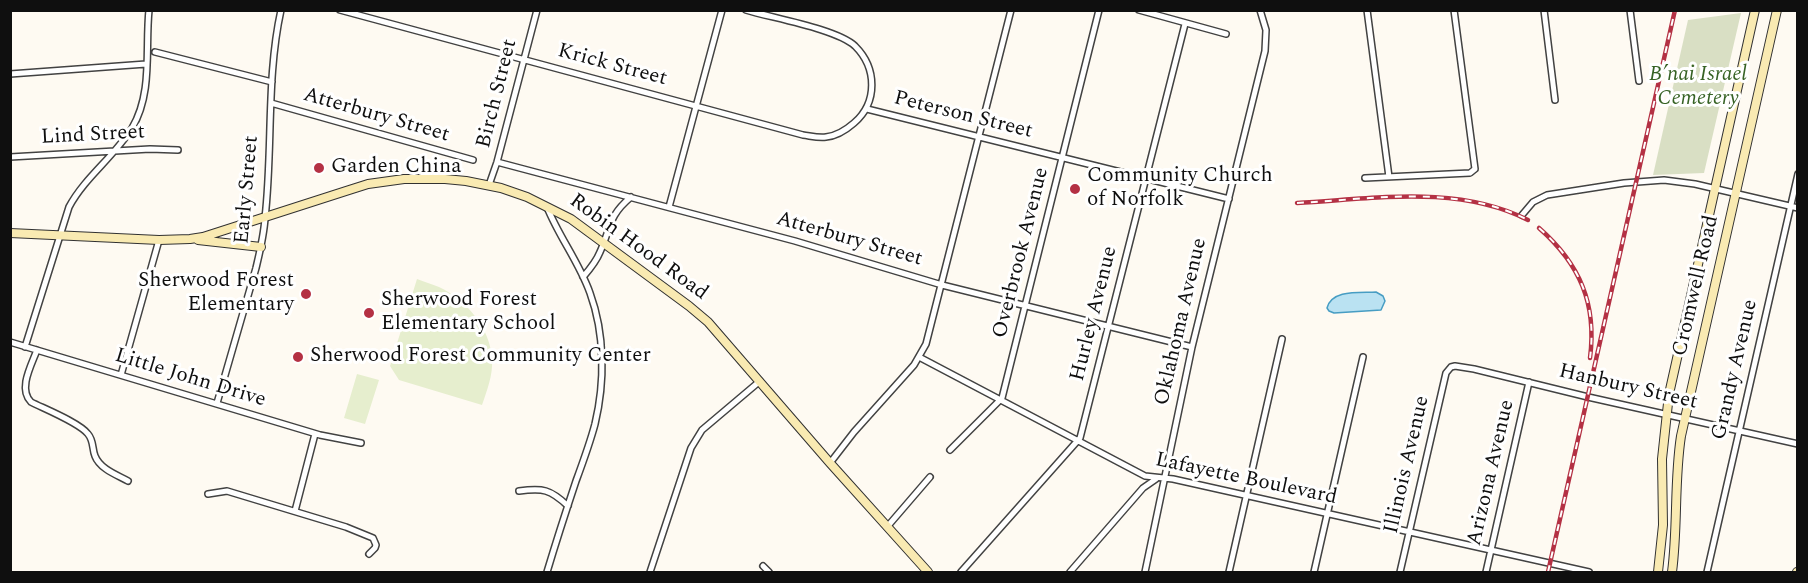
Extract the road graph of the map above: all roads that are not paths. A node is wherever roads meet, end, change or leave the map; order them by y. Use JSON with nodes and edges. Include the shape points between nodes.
{"nodes":[{"id":1,"x":149,"y":10,"type":"edge"},
{"id":2,"x":281,"y":10,"type":"edge"},
{"id":3,"x":340,"y":10,"type":"edge"},
{"id":4,"x":537,"y":10,"type":"edge"},
{"id":5,"x":722,"y":10,"type":"edge"},
{"id":6,"x":746,"y":10,"type":"edge"},
{"id":7,"x":1011,"y":10,"type":"edge"},
{"id":8,"x":1100,"y":10,"type":"edge"},
{"id":9,"x":1139,"y":10,"type":"edge"},
{"id":10,"x":1260,"y":10,"type":"edge"},
{"id":11,"x":1367,"y":10,"type":"edge"},
{"id":12,"x":1454,"y":10,"type":"edge"},
{"id":13,"x":1544,"y":10,"type":"edge"},
{"id":14,"x":1630,"y":10,"type":"edge"},
{"id":15,"x":1755,"y":10,"type":"edge"},
{"id":16,"x":1777,"y":10,"type":"edge"},
{"id":17,"x":1185,"y":24,"type":"junction"},
{"id":18,"x":1226,"y":34,"type":"dead end"},
{"id":19,"x":155,"y":52,"type":"dead end"},
{"id":20,"x":524,"y":60,"type":"junction"},
{"id":21,"x":146,"y":64,"type":"junction"},
{"id":22,"x":10,"y":74,"type":"edge"},
{"id":23,"x":1639,"y":81,"type":"dead end"},
{"id":24,"x":272,"y":82,"type":"junction"},
{"id":25,"x":1555,"y":100,"type":"dead end"},
{"id":26,"x":271,"y":103,"type":"junction"},
{"id":27,"x":695,"y":106,"type":"junction"},
{"id":28,"x":867,"y":109,"type":"junction"},
{"id":29,"x":979,"y":138,"type":"junction"},
{"id":30,"x":178,"y":150,"type":"dead end"},
{"id":31,"x":114,"y":151,"type":"junction"},
{"id":32,"x":10,"y":157,"type":"edge"},
{"id":33,"x":1063,"y":158,"type":"junction"},
{"id":34,"x":473,"y":160,"type":"dead end"},
{"id":35,"x":497,"y":162,"type":"junction"},
{"id":36,"x":1797,"y":174,"type":"edge"},
{"id":37,"x":1389,"y":177,"type":"junction"},
{"id":38,"x":1365,"y":178,"type":"dead end"},
{"id":39,"x":1146,"y":179,"type":"junction"},
{"id":40,"x":489,"y":185,"type":"junction"},
{"id":41,"x":1714,"y":189,"type":"junction"},
{"id":42,"x":1736,"y":194,"type":"junction"},
{"id":43,"x":631,"y":197,"type":"junction"},
{"id":44,"x":1228,"y":199,"type":"junction"},
{"id":45,"x":546,"y":205,"type":"junction"},
{"id":46,"x":1790,"y":206,"type":"junction"},
{"id":47,"x":669,"y":207,"type":"junction"},
{"id":48,"x":1797,"y":208,"type":"edge"},
{"id":49,"x":1522,"y":215,"type":"dead end"},
{"id":50,"x":266,"y":217,"type":"junction"},
{"id":51,"x":10,"y":233,"type":"edge"},
{"id":52,"x":59,"y":235,"type":"junction"},
{"id":53,"x":159,"y":240,"type":"junction"},
{"id":54,"x":190,"y":240,"type":"junction"},
{"id":55,"x":604,"y":242,"type":"junction"},
{"id":56,"x":261,"y":247,"type":"junction"},
{"id":57,"x":583,"y":277,"type":"junction"},
{"id":58,"x":942,"y":285,"type":"junction"},
{"id":59,"x":1026,"y":306,"type":"junction"},
{"id":60,"x":1108,"y":327,"type":"junction"},
{"id":61,"x":1282,"y":339,"type":"dead end"},
{"id":62,"x":10,"y":342,"type":"edge"},
{"id":63,"x":25,"y":347,"type":"junction"},
{"id":64,"x":1192,"y":347,"type":"junction"},
{"id":65,"x":37,"y":350,"type":"junction"},
{"id":66,"x":920,"y":357,"type":"junction"},
{"id":67,"x":1363,"y":357,"type":"dead end"},
{"id":68,"x":1451,"y":367,"type":"joint"},
{"id":69,"x":120,"y":375,"type":"junction"},
{"id":70,"x":760,"y":381,"type":"junction"},
{"id":71,"x":1529,"y":382,"type":"junction"},
{"id":72,"x":1000,"y":400,"type":"junction"},
{"id":73,"x":217,"y":404,"type":"junction"},
{"id":74,"x":1666,"y":414,"type":"junction"},
{"id":75,"x":1685,"y":419,"type":"junction"},
{"id":76,"x":1739,"y":431,"type":"junction"},
{"id":77,"x":315,"y":434,"type":"junction"},
{"id":78,"x":1078,"y":441,"type":"junction"},
{"id":79,"x":362,"y":443,"type":"dead end"},
{"id":80,"x":1797,"y":444,"type":"edge"},
{"id":81,"x":950,"y":450,"type":"dead end"},
{"id":82,"x":830,"y":463,"type":"junction"},
{"id":83,"x":930,"y":477,"type":"dead end"},
{"id":84,"x":1164,"y":477,"type":"junction"},
{"id":85,"x":128,"y":482,"type":"dead end"},
{"id":86,"x":519,"y":491,"type":"dead end"},
{"id":87,"x":208,"y":494,"type":"dead end"},
{"id":88,"x":1246,"y":495,"type":"junction"},
{"id":89,"x":568,"y":506,"type":"junction"},
{"id":90,"x":295,"y":511,"type":"junction"},
{"id":91,"x":1327,"y":514,"type":"junction"},
{"id":92,"x":887,"y":527,"type":"junction"},
{"id":93,"x":1410,"y":532,"type":"junction"},
{"id":94,"x":1491,"y":550,"type":"junction"},
{"id":95,"x":369,"y":554,"type":"dead end"},
{"id":96,"x":763,"y":566,"type":"dead end"},
{"id":97,"x":547,"y":573,"type":"edge"},
{"id":98,"x":650,"y":573,"type":"edge"},
{"id":99,"x":769,"y":573,"type":"edge"},
{"id":100,"x":928,"y":573,"type":"edge"},
{"id":101,"x":961,"y":573,"type":"edge"},
{"id":102,"x":1070,"y":573,"type":"edge"},
{"id":103,"x":1145,"y":573,"type":"edge"},
{"id":104,"x":1229,"y":573,"type":"edge"},
{"id":105,"x":1314,"y":573,"type":"edge"},
{"id":106,"x":1400,"y":573,"type":"edge"},
{"id":107,"x":1486,"y":573,"type":"edge"},
{"id":108,"x":1589,"y":573,"type":"edge"},
{"id":109,"x":1658,"y":573,"type":"edge"},
{"id":110,"x":1672,"y":573,"type":"edge"},
{"id":111,"x":1707,"y":573,"type":"edge"}],
"edges":[{"from":1,"to":21,"type":"street"},
{"from":2,"to":24,"type":"street","name":"Early Street"},
{"from":3,"to":20,"type":"street","name":"Krick Street"},
{"from":4,"to":20,"type":"street","name":"Birch Street"},
{"from":5,"to":27,"type":"street"},
{"from":6,"to":28,"type":"street","name":"Peterson Street","via":[[838,36],[855,46],[870,73],[872,96]]},
{"from":7,"to":29,"type":"street"},
{"from":8,"to":33,"type":"street","name":"Overbrook Avenue"},
{"from":9,"to":17,"type":"street"},
{"from":10,"to":44,"type":"street","name":"Oklahoma Avenue","via":[[1266,30],[1264,51]]},
{"from":11,"to":37,"type":"street"},
{"from":12,"to":37,"type":"street","via":[[1474,169],[1470,173]]},
{"from":13,"to":25,"type":"street"},
{"from":14,"to":23,"type":"street"},
{"from":15,"to":41,"type":"street","name":"Cromwell Road"},
{"from":16,"to":42,"type":"street","name":"Cromwell Road"},
{"from":17,"to":18,"type":"street"},
{"from":17,"to":39,"type":"street","name":"Hurley Avenue"},
{"from":19,"to":24,"type":"street"},
{"from":20,"to":27,"type":"street","name":"Krick Street"},
{"from":20,"to":35,"type":"street","name":"Birch Street"},
{"from":21,"to":22,"type":"street"},
{"from":21,"to":31,"type":"street","via":[[142,105]]},
{"from":24,"to":26,"type":"street","name":"Early Street"},
{"from":26,"to":34,"type":"street","name":"Atterbury Street"},
{"from":26,"to":50,"type":"street","name":"Early Street"},
{"from":27,"to":28,"type":"street","name":"Krick Street","via":[[817,137],[840,133]]},
{"from":27,"to":47,"type":"street"},
{"from":28,"to":29,"type":"street","name":"Peterson Street"},
{"from":29,"to":33,"type":"street","name":"Peterson Street"},
{"from":29,"to":58,"type":"street"},
{"from":30,"to":31,"type":"street","name":"Lind Street"},
{"from":31,"to":32,"type":"street","name":"Lind Street"},
{"from":31,"to":52,"type":"street","via":[[75,197]]},
{"from":33,"to":39,"type":"street","name":"Peterson Street"},
{"from":33,"to":59,"type":"street","name":"Overbrook Avenue"},
{"from":35,"to":40,"type":"street","name":"Birch Street"},
{"from":35,"to":43,"type":"street","name":"Atterbury Street"},
{"from":36,"to":46,"type":"street","name":"Grandy Avenue"},
{"from":37,"to":38,"type":"street"},
{"from":39,"to":44,"type":"street","name":"Peterson Street"},
{"from":39,"to":60,"type":"street","name":"Hurley Avenue"},
{"from":40,"to":45,"type":"street","name":"Robin Hood Road"},
{"from":40,"to":50,"type":"street","name":"Robin Hood Road","via":[[445,179],[387,181]]},
{"from":41,"to":42,"type":"street"},
{"from":41,"to":49,"type":"street","via":[[1664,180],[1624,183],[1546,195]]},
{"from":41,"to":74,"type":"street","name":"Cromwell Road"},
{"from":42,"to":46,"type":"street"},
{"from":42,"to":75,"type":"street","name":"Cromwell Road"},
{"from":43,"to":47,"type":"street","name":"Atterbury Street"},
{"from":43,"to":55,"type":"street","via":[[612,218]]},
{"from":44,"to":64,"type":"street","name":"Oklahoma Avenue"},
{"from":45,"to":55,"type":"street","name":"Robin Hood Road"},
{"from":45,"to":57,"type":"street"},
{"from":46,"to":48,"type":"street"},
{"from":46,"to":76,"type":"street","name":"Grandy Avenue"},
{"from":47,"to":58,"type":"street","name":"Atterbury Street"},
{"from":50,"to":54,"type":"street","name":"Robin Hood Road"},
{"from":50,"to":56,"type":"street","name":"Early Street"},
{"from":51,"to":52,"type":"street","name":"Robin Hood Road"},
{"from":52,"to":53,"type":"street","name":"Robin Hood Road"},
{"from":52,"to":63,"type":"street"},
{"from":53,"to":54,"type":"street","name":"Robin Hood Road"},
{"from":53,"to":69,"type":"street"},
{"from":54,"to":56,"type":"street"},
{"from":55,"to":57,"type":"street"},
{"from":55,"to":70,"type":"street","name":"Robin Hood Road","via":[[705,318]]},
{"from":56,"to":73,"type":"street","name":"Early Street"},
{"from":57,"to":89,"type":"street","via":[[597,315],[601,387],[594,426]]},
{"from":58,"to":59,"type":"street","name":"Atterbury Street"},
{"from":58,"to":66,"type":"street"},
{"from":59,"to":60,"type":"street","name":"Atterbury Street"},
{"from":59,"to":72,"type":"street","name":"Overbrook Avenue"},
{"from":60,"to":64,"type":"street","name":"Atterbury Street"},
{"from":60,"to":78,"type":"street","name":"Hurley Avenue"},
{"from":61,"to":88,"type":"street"},
{"from":62,"to":63,"type":"street","name":"Little John Drive"},
{"from":63,"to":65,"type":"street","name":"Little John Drive"},
{"from":64,"to":84,"type":"street","name":"Oklahoma Avenue"},
{"from":65,"to":69,"type":"street","name":"Little John Drive"},
{"from":65,"to":85,"type":"street","via":[[25,386],[27,399],[84,430],[92,439],[98,462]]},
{"from":66,"to":72,"type":"street","name":"Lafayette Boulevard"},
{"from":66,"to":82,"type":"street"},
{"from":67,"to":91,"type":"street"},
{"from":68,"to":71,"type":"street","name":"Hanbury Street"},
{"from":68,"to":93,"type":"street","name":"Illinois Avenue","via":[[1446,373]]},
{"from":69,"to":73,"type":"street","name":"Little John Drive"},
{"from":70,"to":82,"type":"street","name":"Robin Hood Road"},
{"from":70,"to":98,"type":"street","via":[[695,438]]},
{"from":71,"to":74,"type":"street","name":"Hanbury Street"},
{"from":71,"to":94,"type":"street","name":"Arizona Avenue"},
{"from":72,"to":78,"type":"street","name":"Lafayette Boulevard"},
{"from":72,"to":81,"type":"street","name":"Overbrook Avenue"},
{"from":73,"to":77,"type":"street","name":"Little John Drive"},
{"from":74,"to":75,"type":"street","name":"Hanbury Street"},
{"from":74,"to":109,"type":"street","name":"Cromwell Road"},
{"from":75,"to":76,"type":"street","name":"Hanbury Street"},
{"from":75,"to":110,"type":"street","name":"Cromwell Road","via":[[1678,461]]},
{"from":76,"to":80,"type":"street","name":"Hanbury Street"},
{"from":76,"to":111,"type":"street","name":"Grandy Avenue"},
{"from":77,"to":79,"type":"street","name":"Little John Drive"},
{"from":77,"to":90,"type":"street"},
{"from":78,"to":84,"type":"street","name":"Lafayette Boulevard","via":[[1136,473]]},
{"from":78,"to":101,"type":"street","name":"Hurley Avenue"},
{"from":82,"to":92,"type":"street","name":"Robin Hood Road"},
{"from":83,"to":92,"type":"street"},
{"from":84,"to":88,"type":"street","name":"Lafayette Boulevard"},
{"from":84,"to":102,"type":"street","via":[[1143,488]]},
{"from":84,"to":103,"type":"street","name":"Oklahoma Avenue"},
{"from":86,"to":89,"type":"street","via":[[547,490]]},
{"from":87,"to":90,"type":"street","via":[[227,491]]},
{"from":88,"to":91,"type":"street","name":"Lafayette Boulevard"},
{"from":88,"to":104,"type":"street"},
{"from":89,"to":97,"type":"street"},
{"from":90,"to":95,"type":"street","via":[[371,537],[376,545]]},
{"from":91,"to":93,"type":"street","name":"Lafayette Boulevard"},
{"from":91,"to":105,"type":"street"},
{"from":92,"to":100,"type":"street","name":"Robin Hood Road"},
{"from":93,"to":94,"type":"street","name":"Lafayette Boulevard"},
{"from":93,"to":106,"type":"street","name":"Illinois Avenue"},
{"from":94,"to":107,"type":"street","name":"Arizona Avenue"},
{"from":94,"to":108,"type":"street","name":"Lafayette Boulevard"},
{"from":96,"to":99,"type":"street"}]}
